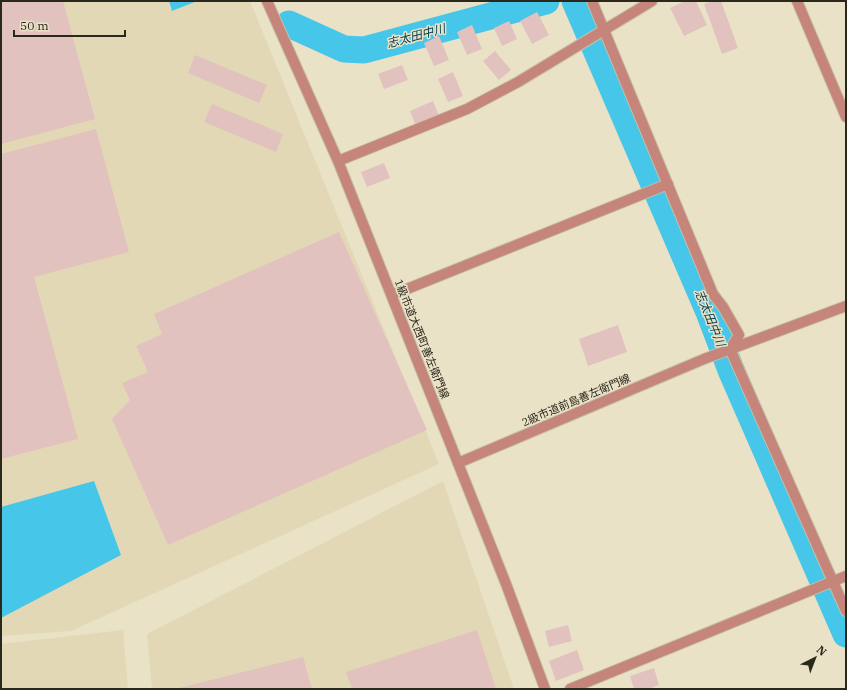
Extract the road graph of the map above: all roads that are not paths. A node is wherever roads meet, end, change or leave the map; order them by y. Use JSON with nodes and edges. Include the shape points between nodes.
{"nodes":[{"id":1,"x":267,"y":1,"type":"edge"},
{"id":2,"x":592,"y":1,"type":"edge"},
{"id":3,"x":652,"y":1,"type":"edge"},
{"id":4,"x":797,"y":1,"type":"edge"},
{"id":5,"x":604,"y":29,"type":"junction"},
{"id":6,"x":846,"y":117,"type":"edge"},
{"id":7,"x":338,"y":161,"type":"junction"},
{"id":8,"x":668,"y":184,"type":"junction"},
{"id":9,"x":392,"y":295,"type":"junction"},
{"id":10,"x":846,"y":306,"type":"edge"},
{"id":11,"x":730,"y":349,"type":"junction"},
{"id":12,"x":458,"y":463,"type":"junction"},
{"id":13,"x":846,"y":576,"type":"edge"},
{"id":14,"x":833,"y":581,"type":"junction"},
{"id":15,"x":846,"y":611,"type":"edge"},
{"id":16,"x":545,"y":689,"type":"edge"},
{"id":17,"x":570,"y":689,"type":"edge"}],
"edges":[{"from":1,"to":7,"type":"street","name":"1級市道大西町善左衛門線"},
{"from":2,"to":5,"type":"street"},
{"from":3,"to":5,"type":"street"},
{"from":4,"to":6,"type":"street"},
{"from":5,"to":7,"type":"street","via":[[467,109]]},
{"from":5,"to":8,"type":"street"},
{"from":7,"to":9,"type":"street","name":"1級市道大西町善左衛門線"},
{"from":8,"to":9,"type":"street"},
{"from":8,"to":11,"type":"street","via":[[713,294],[739,335]]},
{"from":9,"to":12,"type":"street","name":"1級市道大西町善左衛門線"},
{"from":10,"to":11,"type":"street"},
{"from":11,"to":12,"type":"street","name":"2級市道前島善左衛門線"},
{"from":11,"to":14,"type":"street"},
{"from":12,"to":16,"type":"street","name":"1級市道大西町善左衛門線"},
{"from":13,"to":14,"type":"street"},
{"from":14,"to":15,"type":"street"},
{"from":14,"to":17,"type":"street"}]}
